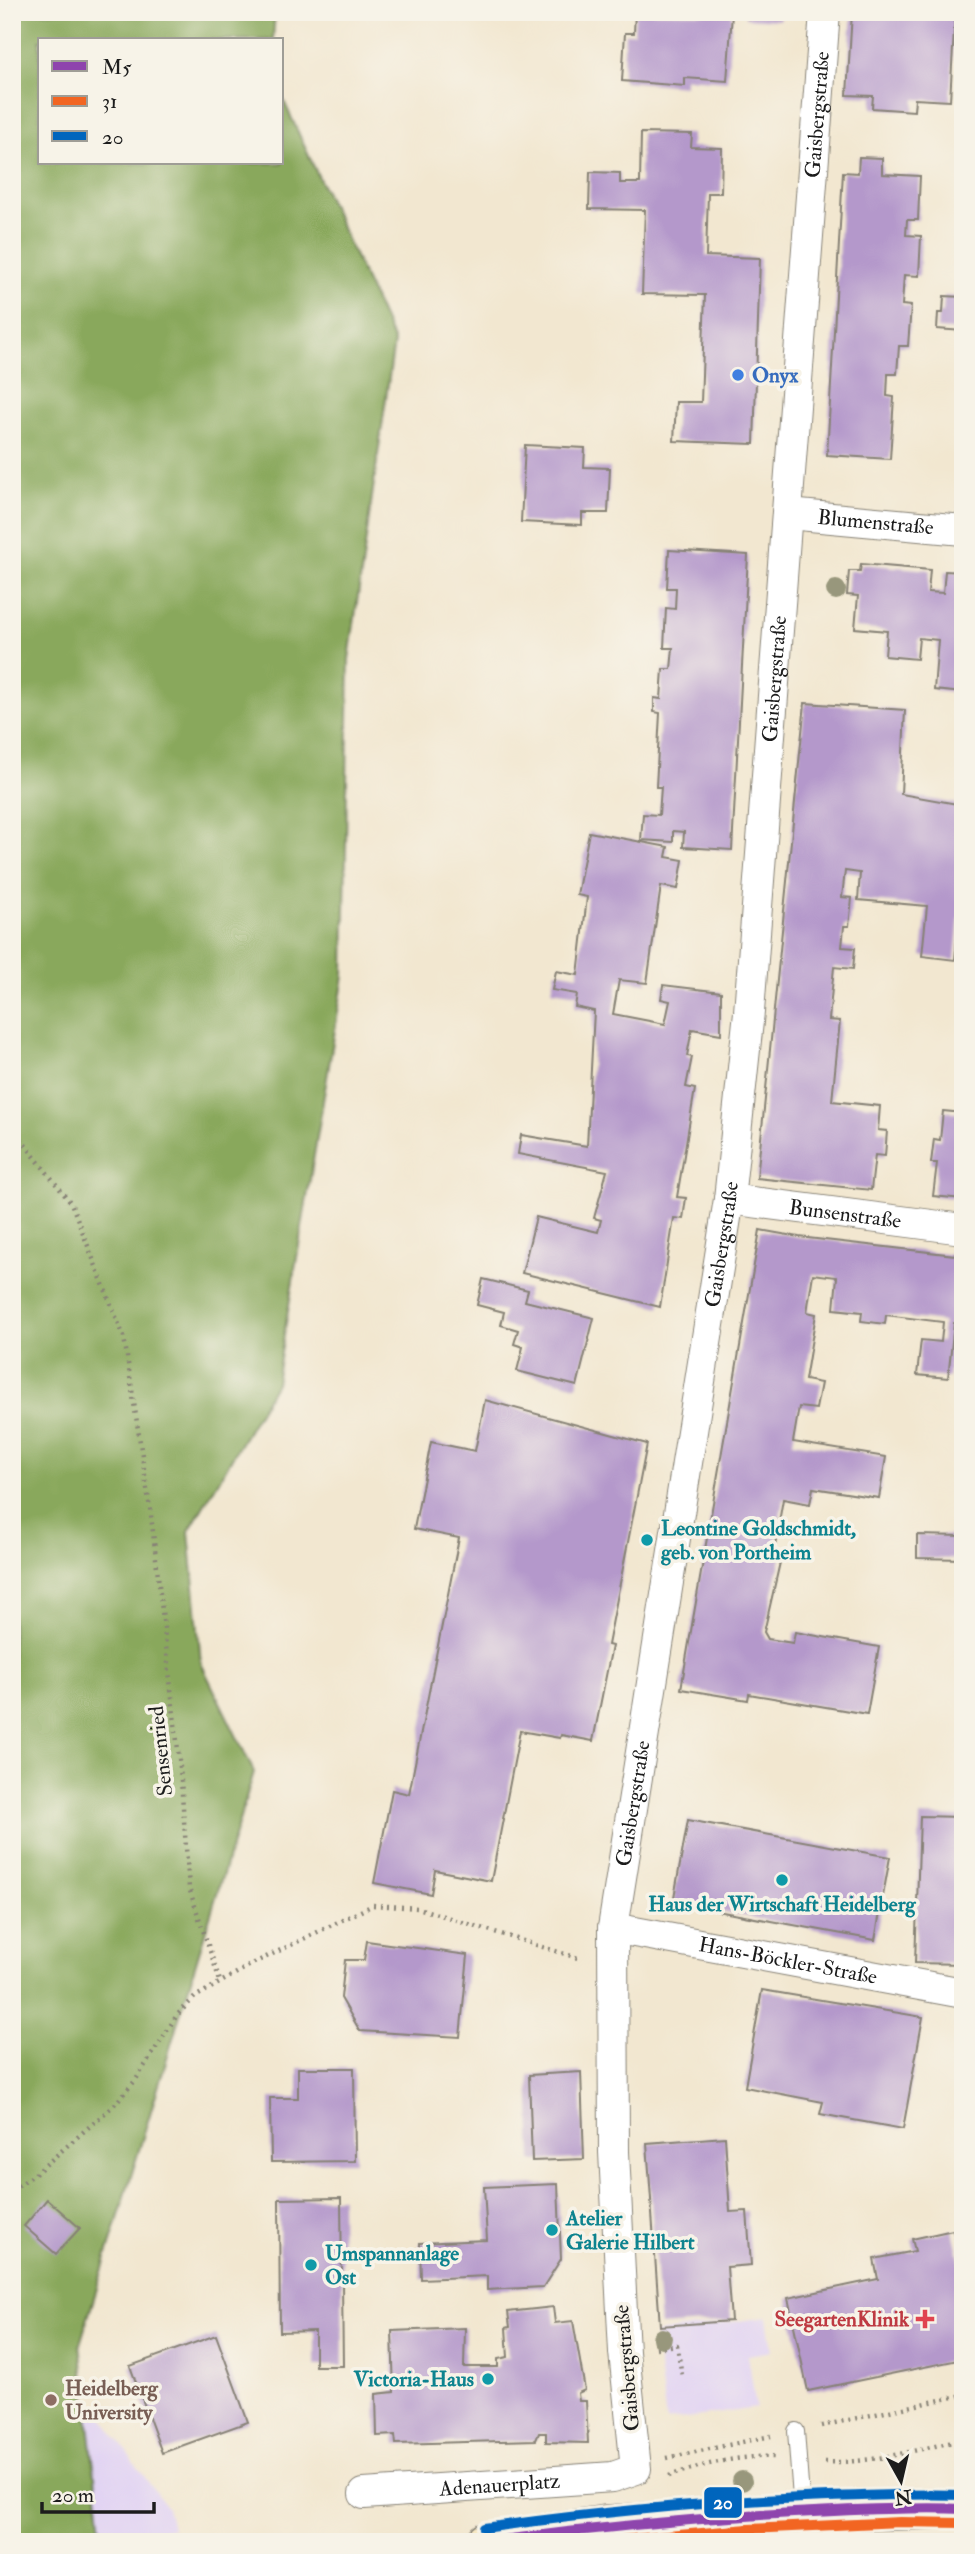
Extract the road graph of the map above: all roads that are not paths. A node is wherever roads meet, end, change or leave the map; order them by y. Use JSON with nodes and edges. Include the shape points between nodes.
{"nodes":[{"id":1,"x":825,"y":12,"type":"edge"},
{"id":2,"x":788,"y":514,"type":"junction"},
{"id":3,"x":963,"y":530,"type":"edge"},
{"id":4,"x":729,"y":1199,"type":"junction"},
{"id":5,"x":963,"y":1229,"type":"edge"},
{"id":6,"x":613,"y":1928,"type":"junction"},
{"id":7,"x":963,"y":1993,"type":"edge"},
{"id":8,"x":796,"y":2431,"type":"dead end"},
{"id":9,"x":650,"y":2473,"type":"joint"},
{"id":10,"x":364,"y":2494,"type":"dead end"},
{"id":11,"x":963,"y":2509,"type":"edge"},
{"id":12,"x":789,"y":2512,"type":"junction"},
{"id":13,"x":486,"y":2542,"type":"edge"},
{"id":14,"x":734,"y":2542,"type":"edge"}],
"edges":[{"from":1,"to":2,"type":"street","name":"Gaisbergstraße"},
{"from":2,"to":3,"type":"street","name":"Blumenstraße"},
{"from":2,"to":4,"type":"street","name":"Gaisbergstraße","via":[[749,1012]]},
{"from":4,"to":5,"type":"street","name":"Bunsenstraße"},
{"from":4,"to":6,"type":"street","name":"Gaisbergstraße"},
{"from":6,"to":7,"type":"street","name":"Hans-Böckler-Straße"},
{"from":6,"to":9,"type":"street","name":"Gaisbergstraße","via":[[614,2152],[621,2307]]},
{"from":8,"to":12,"type":"lane","via":[[799,2460]]},
{"from":9,"to":10,"type":"street","name":"Adenauerplatz"},
{"from":11,"to":12,"type":"main road"},
{"from":12,"to":13,"type":"main road","via":[[604,2525]]},
{"from":12,"to":14,"type":"main road"}]}
